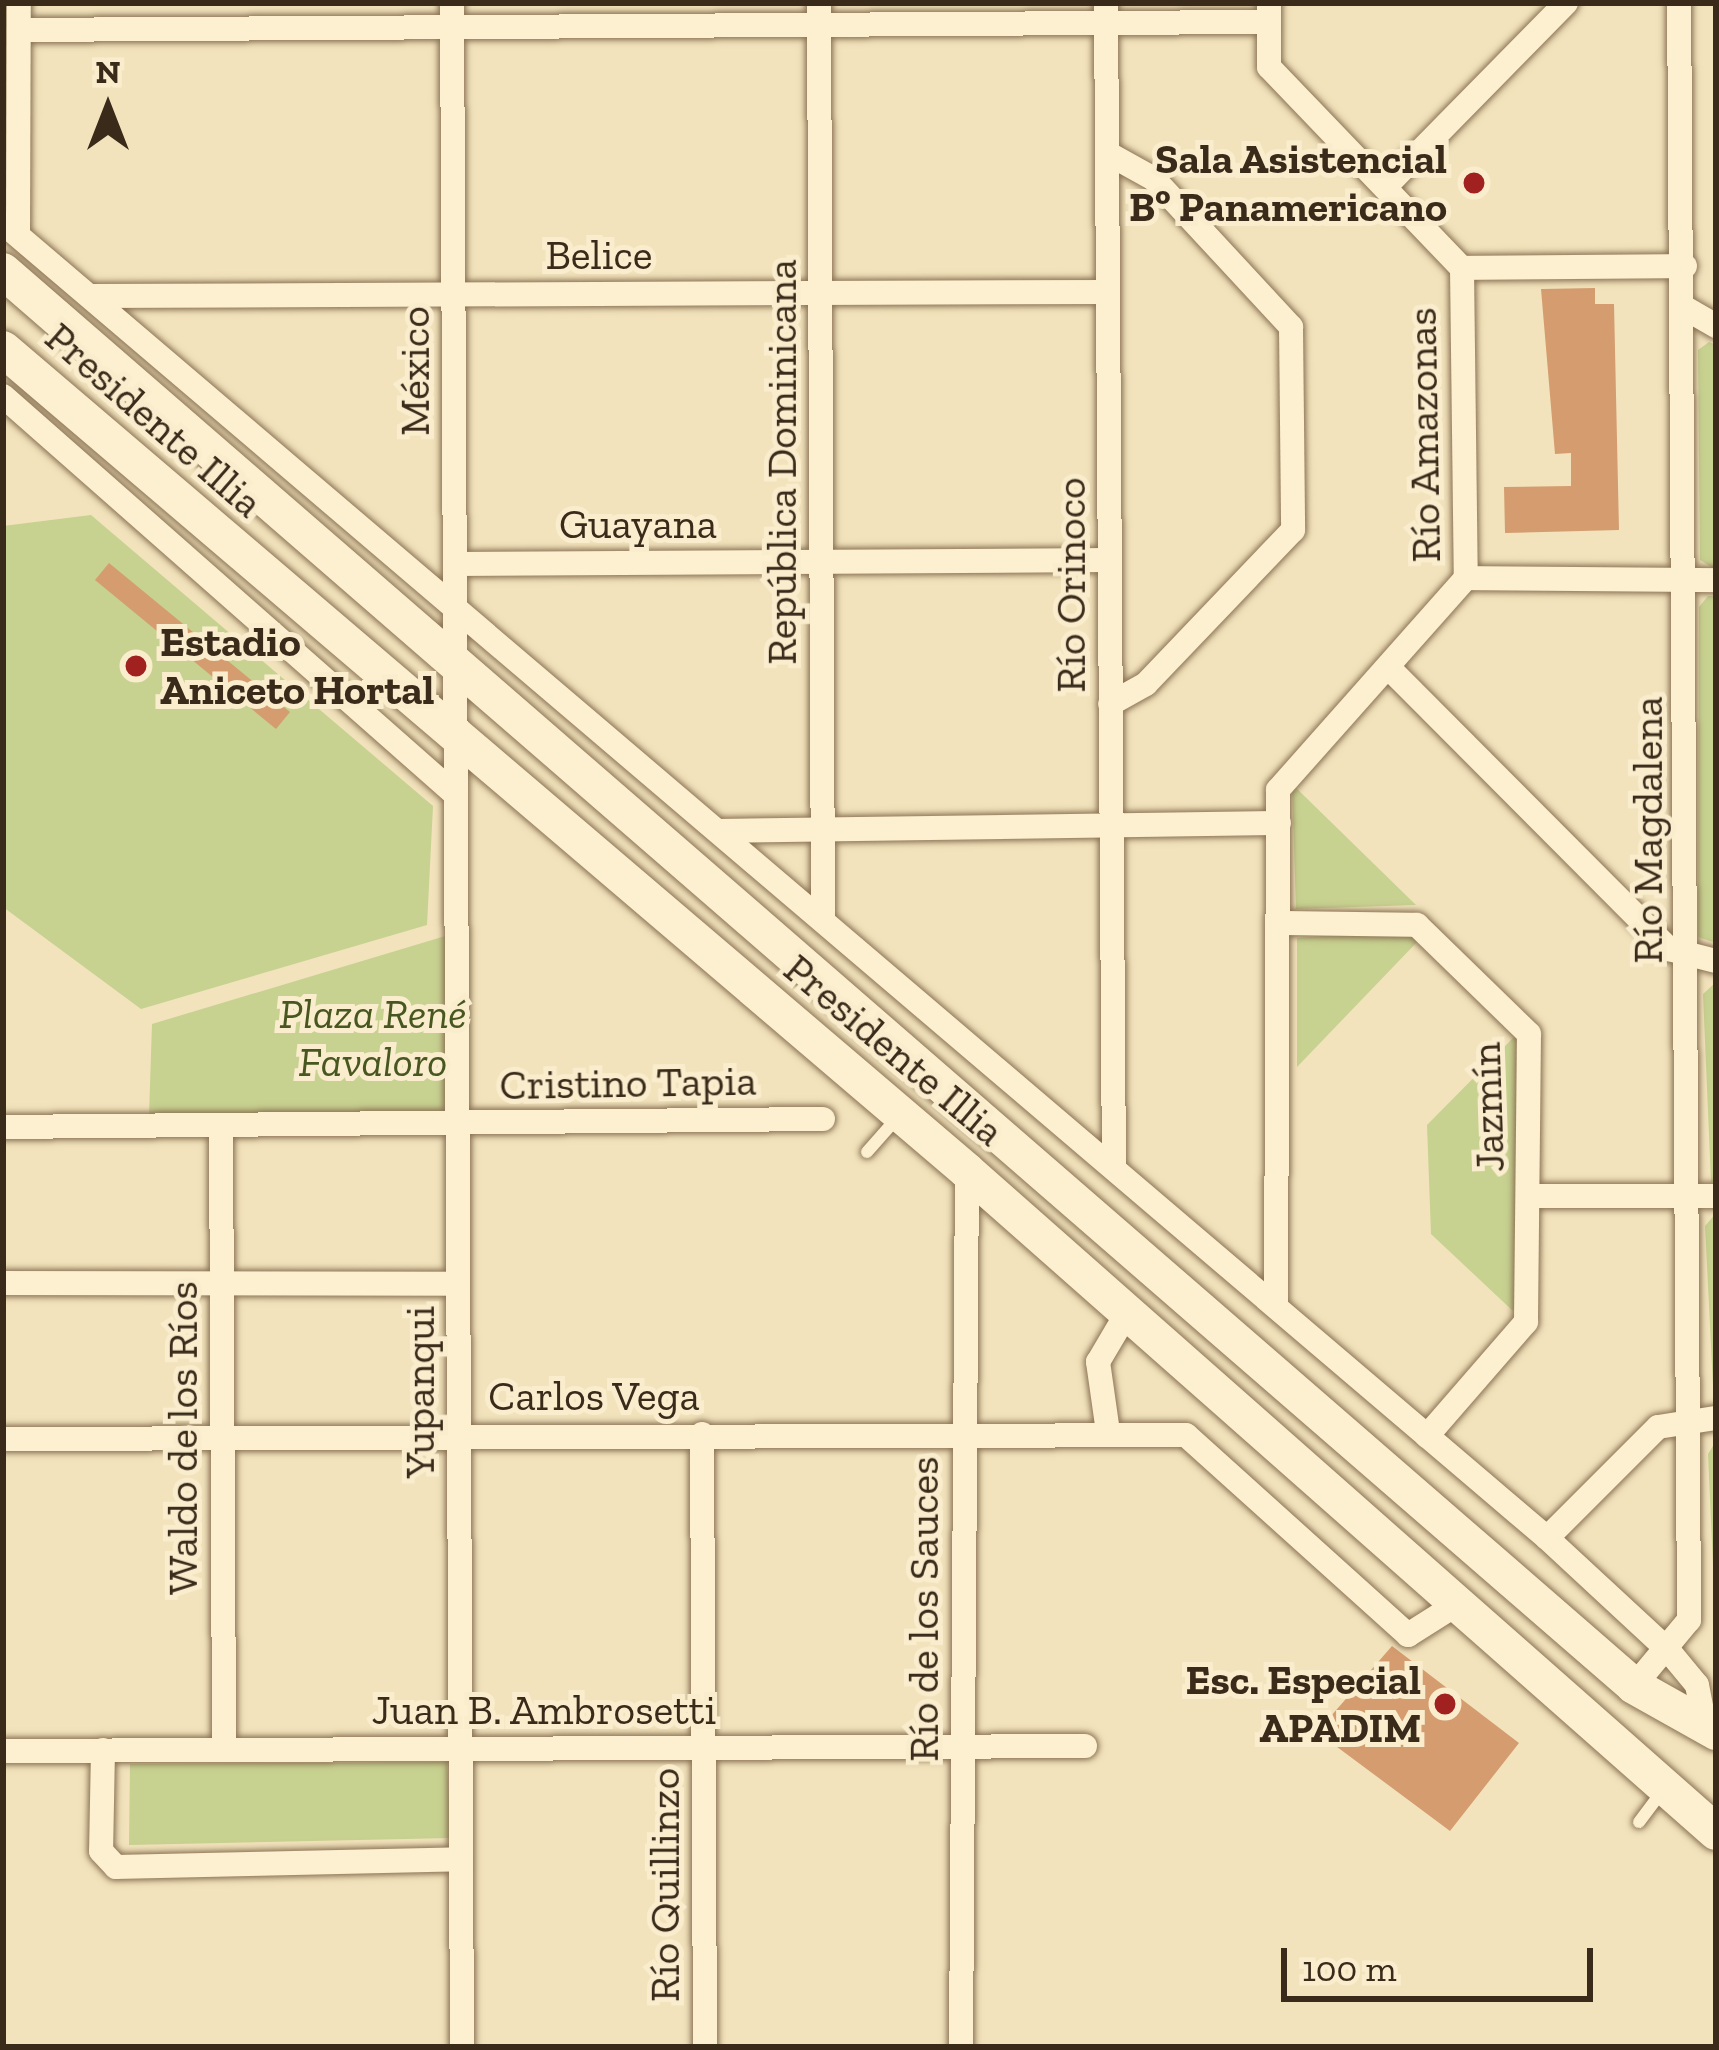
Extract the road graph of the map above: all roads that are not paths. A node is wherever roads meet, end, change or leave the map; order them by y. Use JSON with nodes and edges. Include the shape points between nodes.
{"nodes":[{"id":1,"x":19,"y":3,"type":"edge"},
{"id":2,"x":1566,"y":3,"type":"edge"},
{"id":3,"x":1679,"y":3,"type":"edge"},
{"id":4,"x":1106,"y":12,"type":"edge"},
{"id":5,"x":1269,"y":13,"type":"edge"},
{"id":6,"x":819,"y":14,"type":"edge"},
{"id":7,"x":452,"y":15,"type":"edge"},
{"id":8,"x":19,"y":30,"type":"junction"},
{"id":9,"x":1109,"y":154,"type":"junction"},
{"id":10,"x":1388,"y":184,"type":"junction"},
{"id":11,"x":10,"y":229,"type":"edge"},
{"id":12,"x":1685,"y":266,"type":"junction"},
{"id":13,"x":1462,"y":268,"type":"junction"},
{"id":14,"x":3,"y":271,"type":"edge"},
{"id":15,"x":1108,"y":292,"type":"junction"},
{"id":16,"x":820,"y":293,"type":"junction"},
{"id":17,"x":454,"y":295,"type":"junction"},
{"id":18,"x":90,"y":296,"type":"junction"},
{"id":19,"x":1685,"y":308,"type":"junction"},
{"id":20,"x":1716,"y":326,"type":"edge"},
{"id":21,"x":3,"y":349,"type":"edge"},
{"id":22,"x":3,"y":396,"type":"edge"},
{"id":23,"x":130,"y":481,"type":"junction"},
{"id":24,"x":1110,"y":560,"type":"junction"},
{"id":25,"x":821,"y":562,"type":"junction"},
{"id":26,"x":455,"y":564,"type":"junction"},
{"id":27,"x":1466,"y":578,"type":"junction"},
{"id":28,"x":1686,"y":580,"type":"junction"},
{"id":29,"x":1716,"y":580,"type":"edge"},
{"id":30,"x":455,"y":608,"type":"junction"},
{"id":31,"x":458,"y":660,"type":"junction"},
{"id":32,"x":1389,"y":668,"type":"junction"},
{"id":33,"x":1110,"y":704,"type":"junction"},
{"id":34,"x":456,"y":738,"type":"junction"},
{"id":35,"x":454,"y":793,"type":"junction"},
{"id":36,"x":1279,"y":823,"type":"junction"},
{"id":37,"x":1112,"y":827,"type":"junction"},
{"id":38,"x":822,"y":829,"type":"junction"},
{"id":39,"x":718,"y":831,"type":"junction"},
{"id":40,"x":823,"y":920,"type":"junction"},
{"id":41,"x":1278,"y":923,"type":"junction"},
{"id":42,"x":1687,"y":961,"type":"junction"},
{"id":43,"x":1716,"y":961,"type":"edge"},
{"id":44,"x":900,"y":1114,"type":"junction"},
{"id":45,"x":823,"y":1119,"type":"dead end"},
{"id":46,"x":458,"y":1124,"type":"junction"},
{"id":47,"x":221,"y":1125,"type":"junction"},
{"id":48,"x":3,"y":1127,"type":"edge"},
{"id":49,"x":867,"y":1152,"type":"dead end"},
{"id":50,"x":1114,"y":1167,"type":"junction"},
{"id":51,"x":967,"y":1171,"type":"junction"},
{"id":52,"x":1530,"y":1196,"type":"junction"},
{"id":53,"x":1704,"y":1196,"type":"edge"},
{"id":54,"x":3,"y":1283,"type":"edge"},
{"id":55,"x":221,"y":1283,"type":"junction"},
{"id":56,"x":458,"y":1284,"type":"junction"},
{"id":57,"x":1276,"y":1302,"type":"junction"},
{"id":58,"x":1127,"y":1313,"type":"junction"},
{"id":59,"x":1704,"y":1418,"type":"edge"},
{"id":60,"x":963,"y":1432,"type":"junction"},
{"id":61,"x":1108,"y":1432,"type":"junction"},
{"id":62,"x":702,"y":1434,"type":"junction"},
{"id":63,"x":459,"y":1436,"type":"junction"},
{"id":64,"x":1427,"y":1436,"type":"junction"},
{"id":65,"x":3,"y":1439,"type":"edge"},
{"id":66,"x":222,"y":1439,"type":"junction"},
{"id":67,"x":1547,"y":1538,"type":"junction"},
{"id":68,"x":1457,"y":1604,"type":"junction"},
{"id":69,"x":1668,"y":1650,"type":"junction"},
{"id":70,"x":1634,"y":1686,"type":"junction"},
{"id":71,"x":1710,"y":1726,"type":"edge"},
{"id":72,"x":1085,"y":1746,"type":"dead end"},
{"id":73,"x":962,"y":1747,"type":"junction"},
{"id":74,"x":704,"y":1748,"type":"junction"},
{"id":75,"x":460,"y":1749,"type":"junction"},
{"id":76,"x":103,"y":1750,"type":"junction"},
{"id":77,"x":224,"y":1750,"type":"junction"},
{"id":78,"x":3,"y":1751,"type":"edge"},
{"id":79,"x":1686,"y":1798,"type":"edge"},
{"id":80,"x":1639,"y":1822,"type":"dead end"},
{"id":81,"x":461,"y":1859,"type":"junction"},
{"id":82,"x":462,"y":2047,"type":"edge"},
{"id":83,"x":705,"y":2047,"type":"edge"},
{"id":84,"x":962,"y":2047,"type":"edge"}],
"edges":[{"from":1,"to":8,"type":"street"},
{"from":2,"to":10,"type":"street"},
{"from":3,"to":12,"type":"street","name":"Río Magdalena"},
{"from":4,"to":5,"type":"street"},
{"from":4,"to":6,"type":"street"},
{"from":4,"to":9,"type":"street","name":"Río Orinoco"},
{"from":5,"to":10,"type":"street","name":"Río Amazonas","via":[[1269,67]]},
{"from":6,"to":7,"type":"street"},
{"from":6,"to":16,"type":"street","name":"República Dominicana"},
{"from":7,"to":8,"type":"street"},
{"from":7,"to":17,"type":"street","name":"México"},
{"from":8,"to":11,"type":"street"},
{"from":9,"to":15,"type":"street","name":"Río Orinoco"},
{"from":9,"to":33,"type":"street","via":[[1154,179],[1291,327],[1293,530],[1146,684]]},
{"from":10,"to":13,"type":"street","name":"Río Amazonas"},
{"from":11,"to":18,"type":"street"},
{"from":12,"to":13,"type":"street"},
{"from":12,"to":19,"type":"street","name":"Río Magdalena"},
{"from":13,"to":27,"type":"street","name":"Río Amazonas"},
{"from":14,"to":31,"type":"main road","name":"Presidente Illia"},
{"from":15,"to":16,"type":"street","name":"Belice"},
{"from":15,"to":24,"type":"street","name":"Río Orinoco"},
{"from":16,"to":17,"type":"street","name":"Belice"},
{"from":16,"to":25,"type":"street","name":"República Dominicana"},
{"from":17,"to":18,"type":"street","name":"Belice"},
{"from":17,"to":26,"type":"street","name":"México"},
{"from":18,"to":30,"type":"street"},
{"from":19,"to":20,"type":"street"},
{"from":19,"to":28,"type":"street","name":"Río Magdalena"},
{"from":21,"to":23,"type":"main road","name":"Presidente Illia"},
{"from":22,"to":23,"type":"street"},
{"from":23,"to":34,"type":"main road","name":"Presidente Illia"},
{"from":23,"to":35,"type":"street"},
{"from":24,"to":25,"type":"street","name":"Guayana"},
{"from":24,"to":33,"type":"street","name":"Río Orinoco"},
{"from":25,"to":26,"type":"street","name":"Guayana"},
{"from":25,"to":38,"type":"street","name":"República Dominicana"},
{"from":26,"to":30,"type":"street","name":"México"},
{"from":27,"to":28,"type":"street"},
{"from":27,"to":32,"type":"street","name":"Río Amazonas"},
{"from":28,"to":29,"type":"street"},
{"from":28,"to":42,"type":"street","name":"Río Magdalena"},
{"from":30,"to":31,"type":"street","name":"México"},
{"from":30,"to":39,"type":"street"},
{"from":31,"to":34,"type":"street","name":"México"},
{"from":31,"to":70,"type":"main road","name":"Presidente Illia"},
{"from":32,"to":36,"type":"street","name":"Río Amazonas","via":[[1283,772]]},
{"from":32,"to":42,"type":"street"},
{"from":33,"to":37,"type":"street","name":"Río Orinoco"},
{"from":34,"to":35,"type":"street","name":"Yupanqui"},
{"from":34,"to":44,"type":"main road","name":"Presidente Illia"},
{"from":35,"to":46,"type":"street","name":"Yupanqui"},
{"from":36,"to":37,"type":"street"},
{"from":36,"to":41,"type":"street","name":"Río Amazonas"},
{"from":37,"to":38,"type":"street"},
{"from":37,"to":50,"type":"street","name":"Río Orinoco"},
{"from":38,"to":39,"type":"street"},
{"from":38,"to":40,"type":"street","name":"República Dominicana"},
{"from":39,"to":40,"type":"street"},
{"from":40,"to":50,"type":"street"},
{"from":41,"to":52,"type":"street","name":"Jazmín","via":[[1417,925],[1522,1017]]},
{"from":41,"to":57,"type":"street","name":"Río Amazonas"},
{"from":42,"to":43,"type":"street"},
{"from":42,"to":53,"type":"street","name":"Río Magdalena"},
{"from":44,"to":49,"type":"lane"},
{"from":44,"to":51,"type":"main road","name":"Presidente Illia"},
{"from":45,"to":46,"type":"street","name":"Cristino Tapia"},
{"from":46,"to":47,"type":"street","name":"Cristino Tapia"},
{"from":46,"to":56,"type":"street","name":"Yupanqui"},
{"from":47,"to":48,"type":"street","name":"Cristino Tapia"},
{"from":47,"to":55,"type":"street","name":"Waldo de los Ríos"},
{"from":50,"to":57,"type":"street"},
{"from":51,"to":58,"type":"main road","name":"Presidente Illia"},
{"from":51,"to":60,"type":"street","name":"Río de los Sauces"},
{"from":52,"to":53,"type":"street"},
{"from":52,"to":64,"type":"street","name":"Jazmín","via":[[1526,1322]]},
{"from":53,"to":59,"type":"street","name":"Río Magdalena"},
{"from":54,"to":55,"type":"street"},
{"from":55,"to":56,"type":"street"},
{"from":55,"to":66,"type":"street","name":"Waldo de los Ríos"},
{"from":56,"to":63,"type":"street","name":"Yupanqui"},
{"from":57,"to":64,"type":"street"},
{"from":58,"to":61,"type":"street","via":[[1098,1362]]},
{"from":58,"to":68,"type":"main road","name":"Presidente Illia"},
{"from":59,"to":67,"type":"street","via":[[1658,1427]]},
{"from":59,"to":69,"type":"street","name":"Río Magdalena","via":[[1689,1621]]},
{"from":60,"to":61,"type":"street","name":"Carlos Vega"},
{"from":60,"to":62,"type":"street","name":"Carlos Vega"},
{"from":60,"to":73,"type":"street","name":"Río de los Sauces"},
{"from":61,"to":68,"type":"street","name":"Carlos Vega","via":[[1186,1435],[1408,1635]]},
{"from":62,"to":63,"type":"street","name":"Carlos Vega"},
{"from":62,"to":74,"type":"street","name":"Río Quillinzo"},
{"from":63,"to":66,"type":"street","name":"Carlos Vega"},
{"from":63,"to":75,"type":"street","name":"Yupanqui"},
{"from":64,"to":67,"type":"street"},
{"from":65,"to":66,"type":"street","name":"Carlos Vega"},
{"from":66,"to":77,"type":"street","name":"Waldo de los Ríos"},
{"from":67,"to":69,"type":"street"},
{"from":68,"to":79,"type":"main road","name":"Presidente Illia"},
{"from":69,"to":70,"type":"street"},
{"from":69,"to":71,"type":"street","via":[[1697,1685]]},
{"from":70,"to":71,"type":"main road","name":"Presidente Illia"},
{"from":71,"to":79,"type":"main road","via":[[1664,1727]]},
{"from":72,"to":73,"type":"street","name":"Juan B. Ambrosetti"},
{"from":73,"to":74,"type":"street","name":"Juan B. Ambrosetti"},
{"from":73,"to":84,"type":"street","name":"Río de los Sauces"},
{"from":74,"to":75,"type":"street","name":"Juan B. Ambrosetti"},
{"from":74,"to":83,"type":"street","name":"Río Quillinzo"},
{"from":75,"to":77,"type":"street","name":"Juan B. Ambrosetti"},
{"from":75,"to":81,"type":"street","name":"Yupanqui"},
{"from":76,"to":77,"type":"street","name":"Juan B. Ambrosetti"},
{"from":76,"to":78,"type":"street","name":"Juan B. Ambrosetti"},
{"from":76,"to":81,"type":"street","via":[[101,1851],[116,1867]]},
{"from":79,"to":80,"type":"lane"},
{"from":81,"to":82,"type":"street","name":"Yupanqui"}]}
